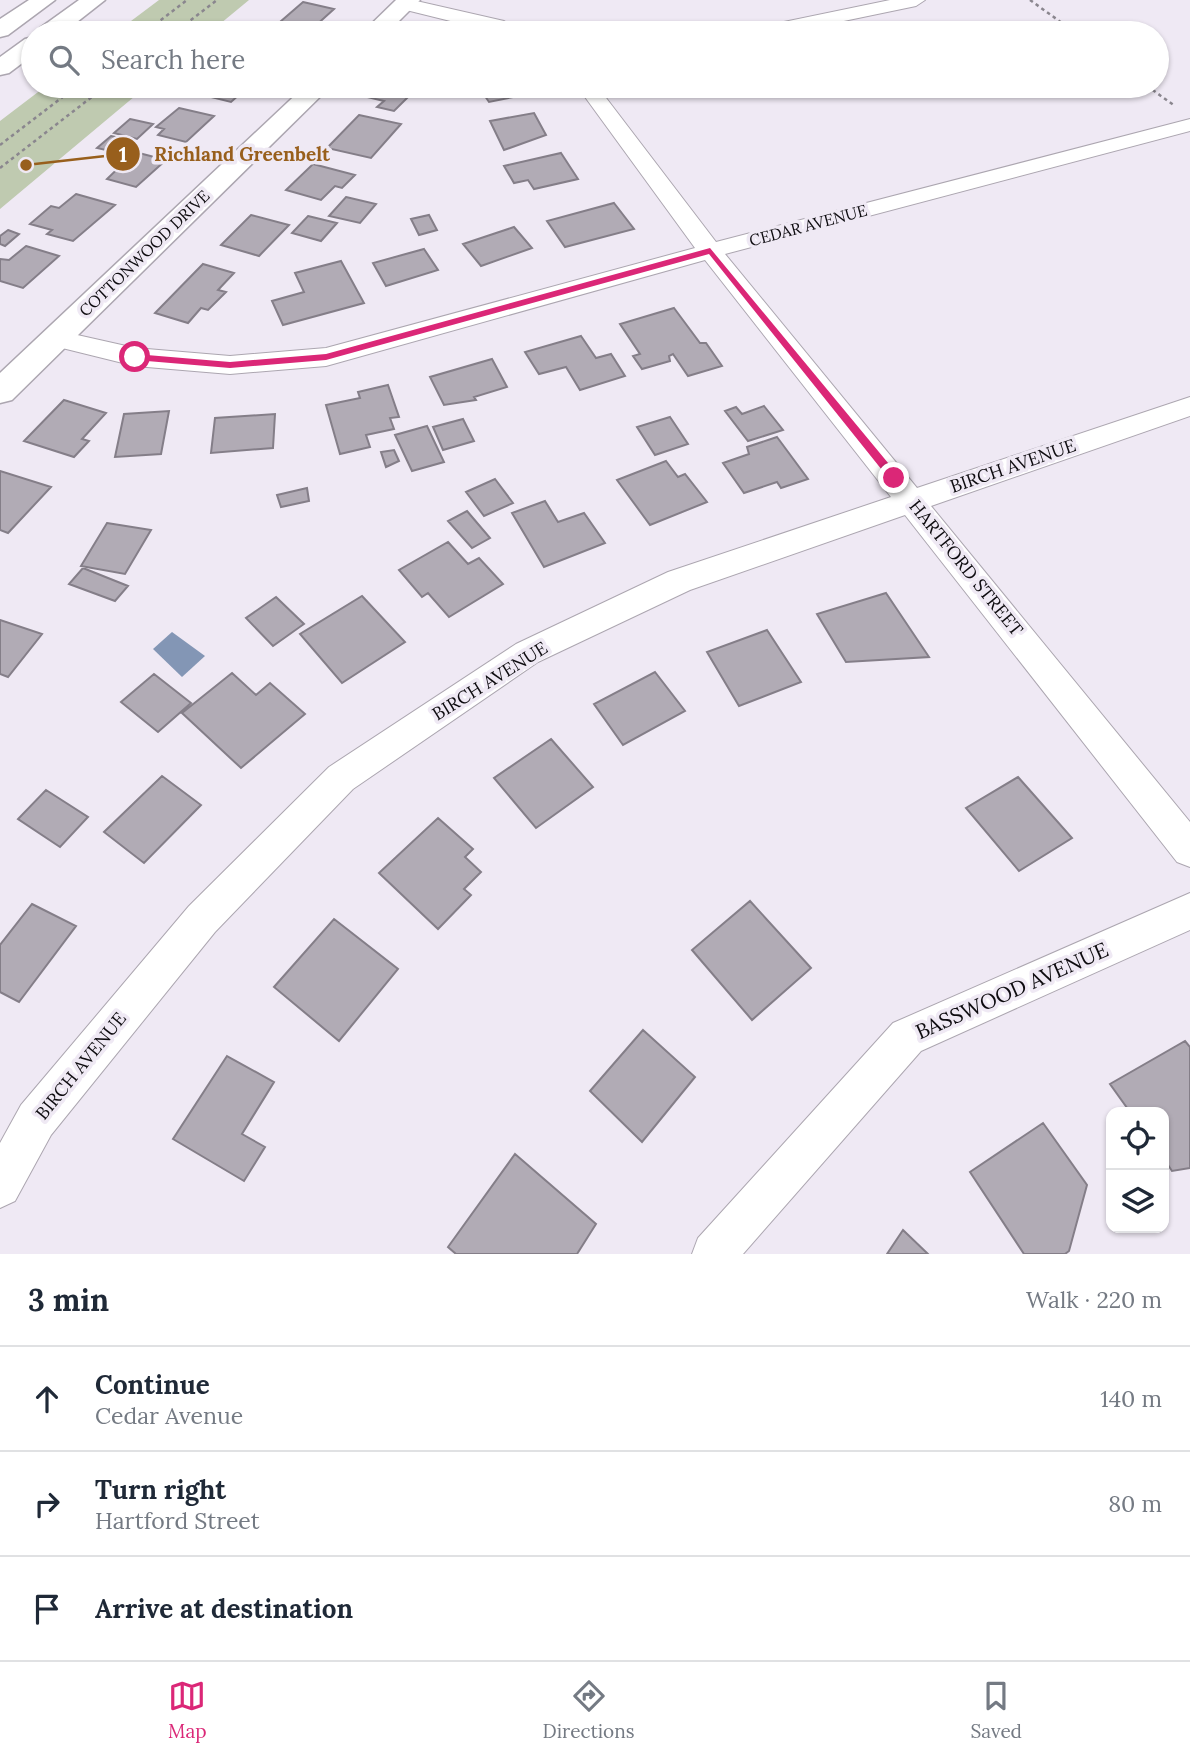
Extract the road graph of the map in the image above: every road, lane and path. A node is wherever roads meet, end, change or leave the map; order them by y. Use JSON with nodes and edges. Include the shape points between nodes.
{"nodes":[{"id":1,"x":44,"y":0,"type":"edge"},
{"id":2,"x":94,"y":0,"type":"edge"},
{"id":3,"x":187,"y":0,"type":"edge"},
{"id":4,"x":217,"y":0,"type":"edge"},
{"id":5,"x":916,"y":0,"type":"edge"},
{"id":6,"x":1030,"y":0,"type":"edge"},
{"id":7,"x":407,"y":2,"type":"edge"},
{"id":8,"x":65,"y":21,"type":"edge"},
{"id":9,"x":160,"y":21,"type":"edge"},
{"id":10,"x":190,"y":21,"type":"edge"},
{"id":11,"x":387,"y":21,"type":"edge"},
{"id":12,"x":481,"y":21,"type":"edge"},
{"id":13,"x":817,"y":21,"type":"edge"},
{"id":14,"x":1059,"y":21,"type":"edge"},
{"id":15,"x":0,"y":30,"type":"edge"},
{"id":16,"x":21,"y":53,"type":"edge"},
{"id":17,"x":0,"y":68,"type":"edge"},
{"id":18,"x":61,"y":98,"type":"edge"},
{"id":19,"x":90,"y":98,"type":"edge"},
{"id":20,"x":306,"y":98,"type":"edge"},
{"id":21,"x":596,"y":98,"type":"edge"},
{"id":22,"x":1162,"y":98,"type":"edge"},
{"id":23,"x":1187,"y":119,"type":"edge"},
{"id":24,"x":0,"y":145,"type":"edge"},
{"id":25,"x":0,"y":168,"type":"edge"},
{"id":26,"x":710,"y":251,"type":"junction"},
{"id":27,"x":55,"y":338,"type":"junction"},
{"id":28,"x":0,"y":392,"type":"edge"},
{"id":29,"x":1190,"y":406,"type":"edge"},
{"id":30,"x":912,"y":500,"type":"junction"},
{"id":31,"x":1190,"y":850,"type":"edge"},
{"id":32,"x":1190,"y":911,"type":"edge"},
{"id":33,"x":0,"y":1186,"type":"edge"},
{"id":34,"x":714,"y":1254,"type":"edge"}],
"edges":[{"from":1,"to":15,"type":"main road"},
{"from":2,"to":8,"type":"main road"},
{"from":3,"to":9,"type":"path"},
{"from":4,"to":10,"type":"path"},
{"from":5,"to":13,"type":"street"},
{"from":6,"to":14,"type":"path"},
{"from":7,"to":11,"type":"main road"},
{"from":7,"to":12,"type":"street"},
{"from":16,"to":17,"type":"main road"},
{"from":18,"to":24,"type":"path"},
{"from":19,"to":25,"type":"path"},
{"from":20,"to":27,"type":"main road","name":"COTTONWOOD DRIVE"},
{"from":21,"to":26,"type":"street","name":"HARTFORD STREET"},
{"from":22,"to":23,"type":"path"},
{"from":23,"to":26,"type":"street","name":"CEDAR AVENUE"},
{"from":26,"to":27,"type":"street","name":"CEDAR AVENUE","via":[[326,357],[230,365],[135,357]]},
{"from":26,"to":30,"type":"street","name":"HARTFORD STREET"},
{"from":27,"to":28,"type":"main road","name":"COTTONWOOD DRIVE"},
{"from":29,"to":30,"type":"street","name":"BIRCH AVENUE"},
{"from":30,"to":31,"type":"street","name":"HARTFORD STREET"},
{"from":30,"to":33,"type":"street","name":"BIRCH AVENUE","via":[[679,581],[527,653],[341,778],[202,919],[36,1120]]},
{"from":32,"to":34,"type":"street","name":"BASSWOOD AVENUE","via":[[907,1037]]}]}
